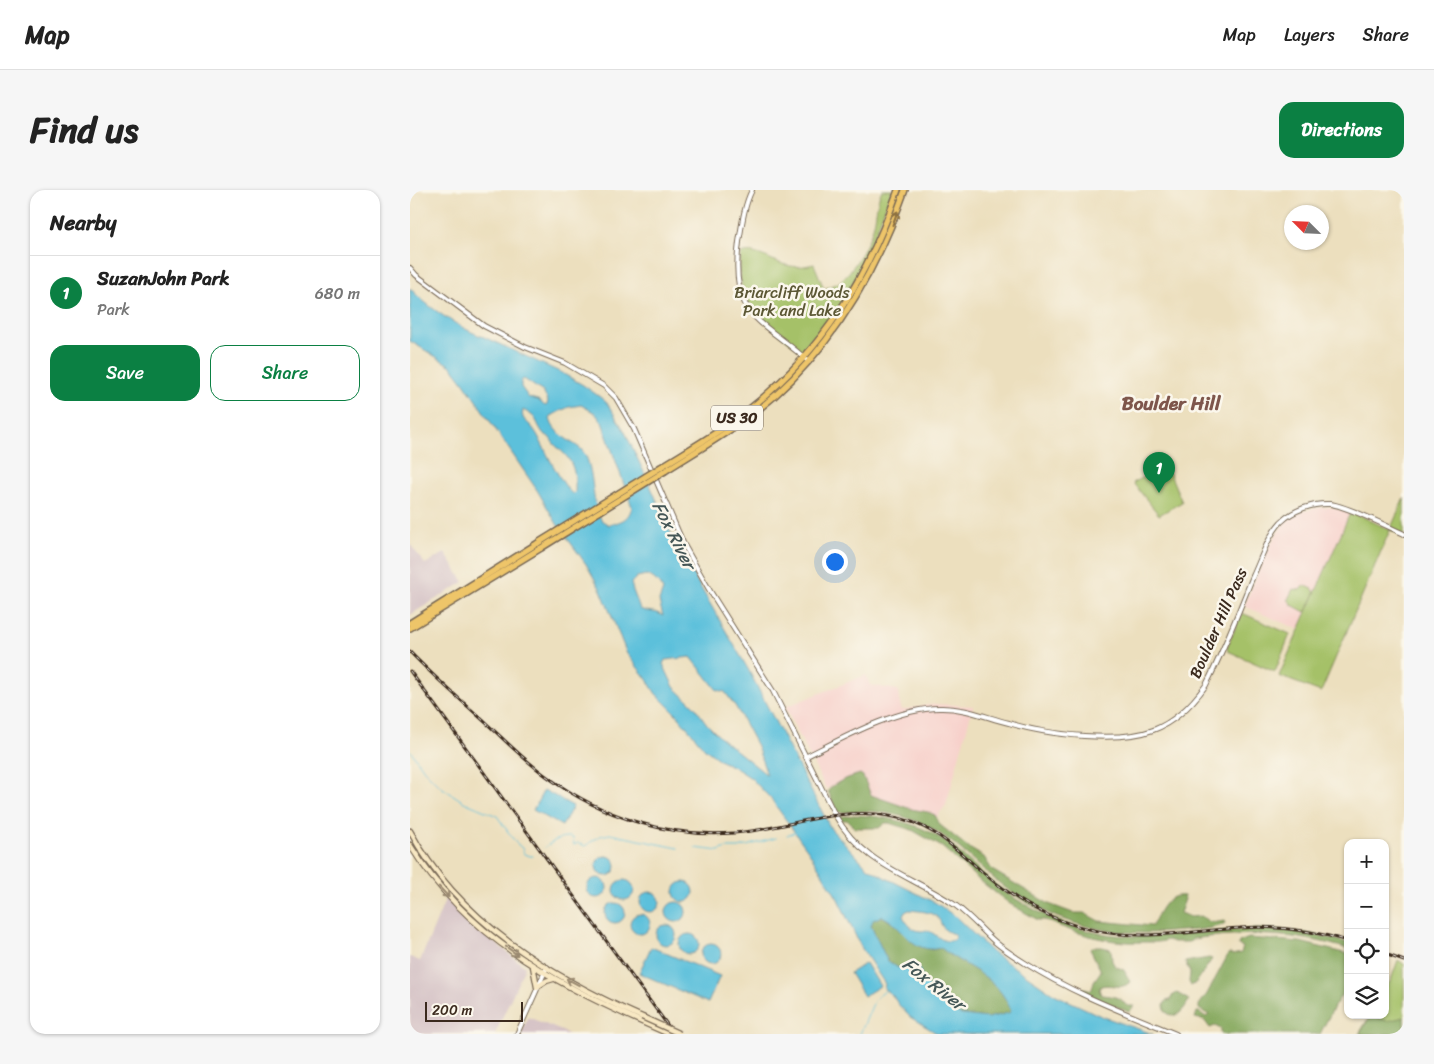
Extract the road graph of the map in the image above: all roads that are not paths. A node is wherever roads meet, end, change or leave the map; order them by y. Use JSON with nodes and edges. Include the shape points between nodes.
{"nodes":[{"id":1,"x":752,"y":190,"type":"edge"},
{"id":2,"x":898,"y":190,"type":"edge"},
{"id":3,"x":905,"y":190,"type":"edge"},
{"id":4,"x":410,"y":268,"type":"edge"},
{"id":5,"x":806,"y":360,"type":"junction"},
{"id":6,"x":1404,"y":534,"type":"edge"},
{"id":7,"x":413,"y":623,"type":"edge"},
{"id":8,"x":410,"y":628,"type":"edge"},
{"id":9,"x":807,"y":756,"type":"junction"},
{"id":10,"x":410,"y":831,"type":"edge"},
{"id":11,"x":410,"y":845,"type":"edge"},
{"id":12,"x":533,"y":966,"type":"junction"},
{"id":13,"x":547,"y":967,"type":"junction"},
{"id":14,"x":544,"y":973,"type":"junction"},
{"id":15,"x":554,"y":979,"type":"junction"},
{"id":16,"x":538,"y":987,"type":"junction"},
{"id":17,"x":517,"y":1034,"type":"edge"},
{"id":18,"x":669,"y":1034,"type":"edge"},
{"id":19,"x":680,"y":1034,"type":"edge"},
{"id":20,"x":1176,"y":1034,"type":"edge"}],
"edges":[{"from":1,"to":5,"type":"street","via":[[743,215],[738,254],[740,293],[758,321]]},
{"from":2,"to":5,"type":"main road","number":"US 30","via":[[862,275]]},
{"from":5,"to":3,"type":"main road","number":"US 30","one_way":true,"via":[[834,331],[865,283]]},
{"from":4,"to":9,"type":"street","via":[[416,276],[484,326],[565,363],[604,386],[616,398],[634,429],[684,545],[773,691]]},
{"from":5,"to":7,"type":"main road","number":"US 30","bridge":true,"via":[[755,412]]},
{"from":6,"to":9,"type":"street","name":"Boulder Hill Pass","via":[[1331,504],[1304,508],[1280,523],[1206,685],[1182,712],[1150,731],[1111,738],[1042,732],[974,712],[939,708],[920,710],[880,723]]},
{"from":7,"to":8,"type":"main road","number":"US 30"},
{"from":9,"to":20,"type":"street","via":[[844,831],[868,855],[956,906],[995,942],[1034,968],[1073,990]]},
{"from":10,"to":13,"type":"main road","via":[[431,866],[470,909],[509,942]]},
{"from":11,"to":12,"type":"main road","one_way":true,"via":[[435,881],[464,912]]},
{"from":12,"to":14,"type":"main road"},
{"from":12,"to":16,"type":"main road"},
{"from":13,"to":14,"type":"street"},
{"from":19,"to":13,"type":"main road","one_way":true,"bridge":true,"via":[[612,1003]]},
{"from":14,"to":15,"type":"main road"},
{"from":14,"to":16,"type":"street"},
{"from":15,"to":16,"type":"main road"},
{"from":15,"to":18,"type":"main road"},
{"from":16,"to":17,"type":"street"}]}
